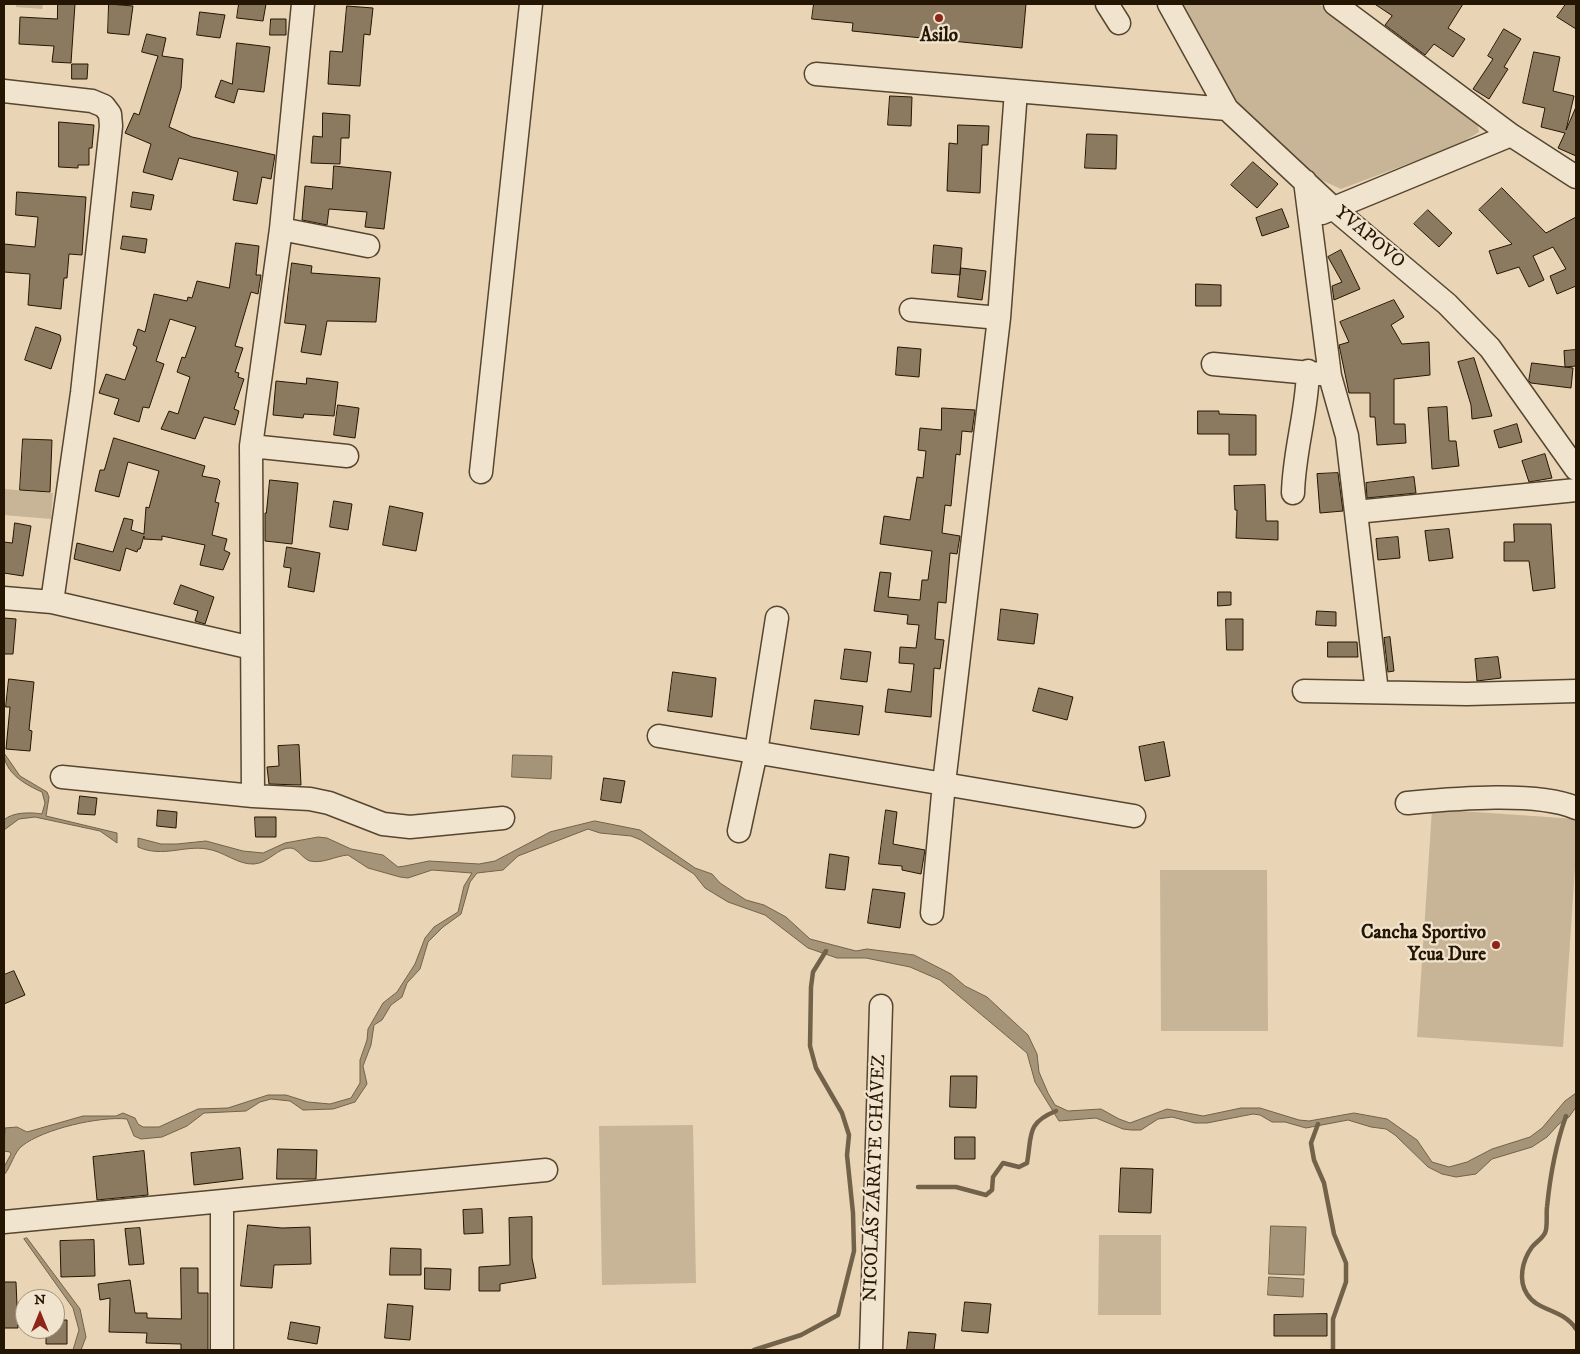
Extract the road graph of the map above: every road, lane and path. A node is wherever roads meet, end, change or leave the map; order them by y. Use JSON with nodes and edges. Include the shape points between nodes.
{"nodes":[{"id":1,"x":303,"y":4,"type":"edge"},
{"id":2,"x":531,"y":4,"type":"edge"},
{"id":3,"x":1107,"y":4,"type":"edge"},
{"id":4,"x":1168,"y":4,"type":"edge"},
{"id":5,"x":1335,"y":4,"type":"edge"},
{"id":6,"x":1119,"y":23,"type":"dead end"},
{"id":7,"x":816,"y":74,"type":"dead end"},
{"id":8,"x":4,"y":91,"type":"edge"},
{"id":9,"x":1016,"y":91,"type":"junction"},
{"id":10,"x":1227,"y":109,"type":"junction"},
{"id":11,"x":1511,"y":135,"type":"junction"},
{"id":12,"x":1576,"y":177,"type":"edge"},
{"id":13,"x":1305,"y":182,"type":"junction"},
{"id":14,"x":1333,"y":208,"type":"junction"},
{"id":15,"x":1309,"y":218,"type":"junction"},
{"id":16,"x":281,"y":230,"type":"junction"},
{"id":17,"x":368,"y":246,"type":"dead end"},
{"id":18,"x":911,"y":310,"type":"dead end"},
{"id":19,"x":999,"y":318,"type":"junction"},
{"id":20,"x":1213,"y":364,"type":"dead end"},
{"id":21,"x":1308,"y":371,"type":"junction"},
{"id":22,"x":1330,"y":376,"type":"junction"},
{"id":23,"x":251,"y":446,"type":"junction"},
{"id":24,"x":347,"y":456,"type":"dead end"},
{"id":25,"x":1576,"y":469,"type":"edge"},
{"id":26,"x":480,"y":472,"type":"dead end"},
{"id":27,"x":1576,"y":490,"type":"edge"},
{"id":28,"x":1293,"y":492,"type":"dead end"},
{"id":29,"x":1356,"y":512,"type":"junction"},
{"id":30,"x":4,"y":598,"type":"edge"},
{"id":31,"x":52,"y":602,"type":"junction"},
{"id":32,"x":777,"y":618,"type":"dead end"},
{"id":33,"x":252,"y":648,"type":"junction"},
{"id":34,"x":1304,"y":691,"type":"dead end"},
{"id":35,"x":1576,"y":691,"type":"edge"},
{"id":36,"x":1377,"y":692,"type":"junction"},
{"id":37,"x":659,"y":736,"type":"dead end"},
{"id":38,"x":756,"y":752,"type":"junction"},
{"id":39,"x":62,"y":777,"type":"dead end"},
{"id":40,"x":944,"y":783,"type":"junction"},
{"id":41,"x":253,"y":796,"type":"junction"},
{"id":42,"x":1407,"y":803,"type":"dead end"},
{"id":43,"x":1576,"y":808,"type":"edge"},
{"id":44,"x":1134,"y":816,"type":"dead end"},
{"id":45,"x":503,"y":818,"type":"dead end"},
{"id":46,"x":740,"y":831,"type":"dead end"},
{"id":47,"x":932,"y":913,"type":"dead end"},
{"id":48,"x":881,"y":1006,"type":"dead end"},
{"id":49,"x":546,"y":1170,"type":"dead end"},
{"id":50,"x":222,"y":1201,"type":"junction"},
{"id":51,"x":4,"y":1222,"type":"edge"},
{"id":52,"x":222,"y":1350,"type":"edge"},
{"id":53,"x":871,"y":1350,"type":"edge"}],
"edges":[{"from":1,"to":16,"type":"street"},
{"from":2,"to":26,"type":"street"},
{"from":3,"to":6,"type":"street"},
{"from":4,"to":10,"type":"street","name":"YVAPOVO"},
{"from":5,"to":11,"type":"street"},
{"from":7,"to":9,"type":"street"},
{"from":8,"to":31,"type":"street","via":[[92,101],[104,106],[110,114],[83,383]]},
{"from":9,"to":10,"type":"street"},
{"from":9,"to":19,"type":"street"},
{"from":10,"to":13,"type":"street","name":"YVAPOVO"},
{"from":11,"to":12,"type":"street"},
{"from":11,"to":14,"type":"street"},
{"from":13,"to":14,"type":"street","name":"YVAPOVO"},
{"from":13,"to":15,"type":"street"},
{"from":14,"to":15,"type":"street"},
{"from":14,"to":25,"type":"street","name":"YVAPOVO","via":[[1447,304],[1490,348]]},
{"from":15,"to":22,"type":"street"},
{"from":16,"to":17,"type":"street"},
{"from":16,"to":23,"type":"street"},
{"from":18,"to":19,"type":"street"},
{"from":19,"to":40,"type":"street"},
{"from":20,"to":21,"type":"street"},
{"from":21,"to":22,"type":"street"},
{"from":21,"to":28,"type":"street","via":[[1305,414],[1295,453]]},
{"from":22,"to":29,"type":"street","via":[[1347,436]]},
{"from":23,"to":24,"type":"street"},
{"from":23,"to":33,"type":"street"},
{"from":27,"to":29,"type":"street"},
{"from":29,"to":36,"type":"street"},
{"from":30,"to":31,"type":"street"},
{"from":31,"to":33,"type":"street"},
{"from":32,"to":38,"type":"street"},
{"from":33,"to":41,"type":"street"},
{"from":34,"to":36,"type":"street"},
{"from":35,"to":36,"type":"street"},
{"from":37,"to":38,"type":"street"},
{"from":38,"to":40,"type":"street"},
{"from":38,"to":46,"type":"street"},
{"from":39,"to":41,"type":"street"},
{"from":40,"to":44,"type":"street"},
{"from":40,"to":47,"type":"street"},
{"from":41,"to":45,"type":"street","via":[[310,799],[383,824],[410,827]]},
{"from":42,"to":43,"type":"street","via":[[1534,799]]},
{"from":48,"to":53,"type":"street","name":"NICOLÁS ZÁRATE CHÁVEZ"},
{"from":49,"to":50,"type":"street"},
{"from":50,"to":51,"type":"street"},
{"from":50,"to":52,"type":"street"}]}
